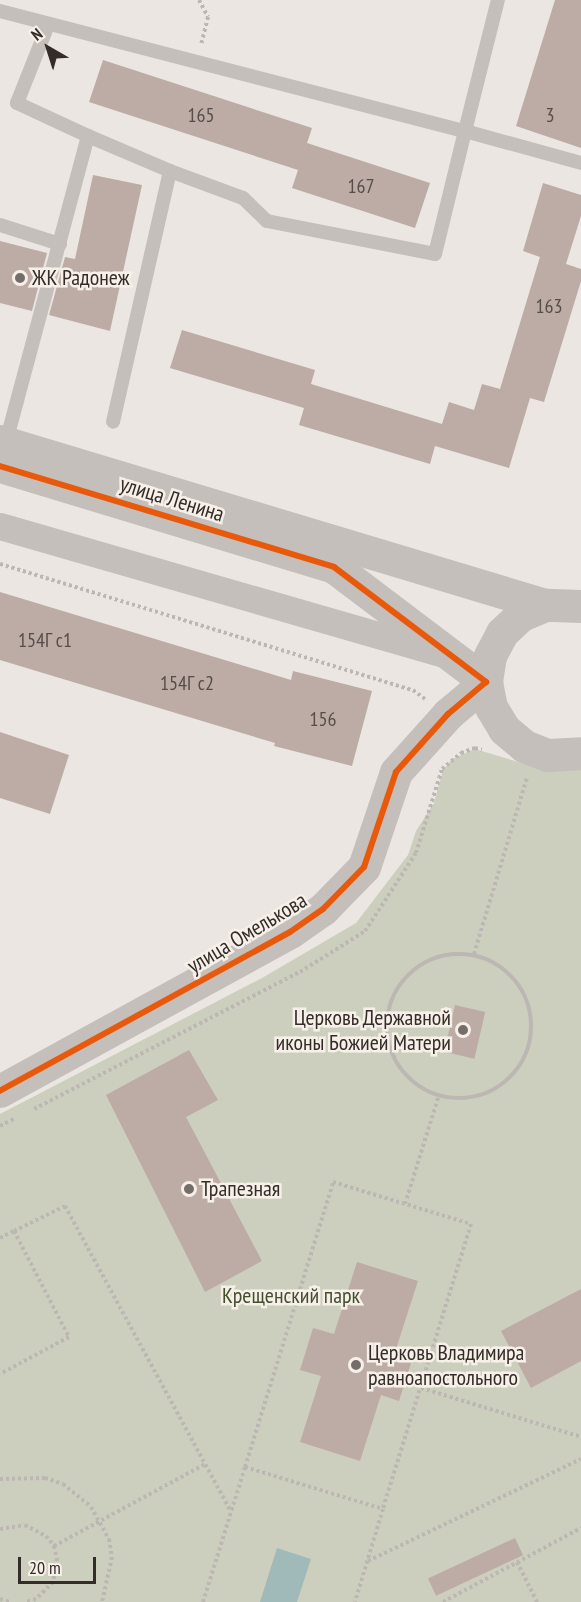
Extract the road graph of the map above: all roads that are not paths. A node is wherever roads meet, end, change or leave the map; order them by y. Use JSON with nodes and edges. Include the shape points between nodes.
{"nodes":[{"id":1,"x":498,"y":0,"type":"edge"},
{"id":2,"x":0,"y":11,"type":"edge"},
{"id":3,"x":48,"y":25,"type":"junction"},
{"id":4,"x":465,"y":131,"type":"junction"},
{"id":5,"x":88,"y":136,"type":"junction"},
{"id":6,"x":581,"y":163,"type":"edge"},
{"id":7,"x":170,"y":171,"type":"junction"},
{"id":8,"x":0,"y":225,"type":"edge"},
{"id":9,"x":60,"y":244,"type":"junction"},
{"id":10,"x":113,"y":422,"type":"dead end"},
{"id":11,"x":2,"y":450,"type":"edge"},
{"id":12,"x":0,"y":526,"type":"edge"},
{"id":13,"x":338,"y":555,"type":"junction"},
{"id":14,"x":545,"y":605,"type":"junction"},
{"id":15,"x":581,"y":606,"type":"edge"},
{"id":16,"x":447,"y":655,"type":"junction"},
{"id":17,"x":486,"y":681,"type":"junction"},
{"id":18,"x":581,"y":753,"type":"edge"},
{"id":19,"x":0,"y":1091,"type":"edge"}],
"edges":[{"from":1,"to":4,"type":"lane"},
{"from":2,"to":3,"type":"lane"},
{"from":3,"to":4,"type":"lane"},
{"from":3,"to":5,"type":"lane","via":[[17,103]]},
{"from":4,"to":6,"type":"lane"},
{"from":4,"to":7,"type":"lane","via":[[435,254],[267,221],[243,198]]},
{"from":5,"to":7,"type":"lane"},
{"from":5,"to":9,"type":"lane"},
{"from":7,"to":10,"type":"lane"},
{"from":8,"to":9,"type":"lane"},
{"from":9,"to":11,"type":"lane"},
{"from":11,"to":13,"type":"street","name":"улица Ленина"},
{"from":12,"to":16,"type":"street"},
{"from":13,"to":14,"type":"street","name":"улица Ленина"},
{"from":13,"to":16,"type":"street"},
{"from":14,"to":15,"type":"street"},
{"from":14,"to":17,"type":"street","via":[[521,615],[502,633],[490,656]]},
{"from":16,"to":17,"type":"street"},
{"from":17,"to":18,"type":"street","via":[[491,707],[504,729],[524,746],[548,755]]},
{"from":17,"to":19,"type":"street","name":"улица Омелькова","via":[[448,714],[396,772],[364,867],[323,909],[290,932]]}]}
